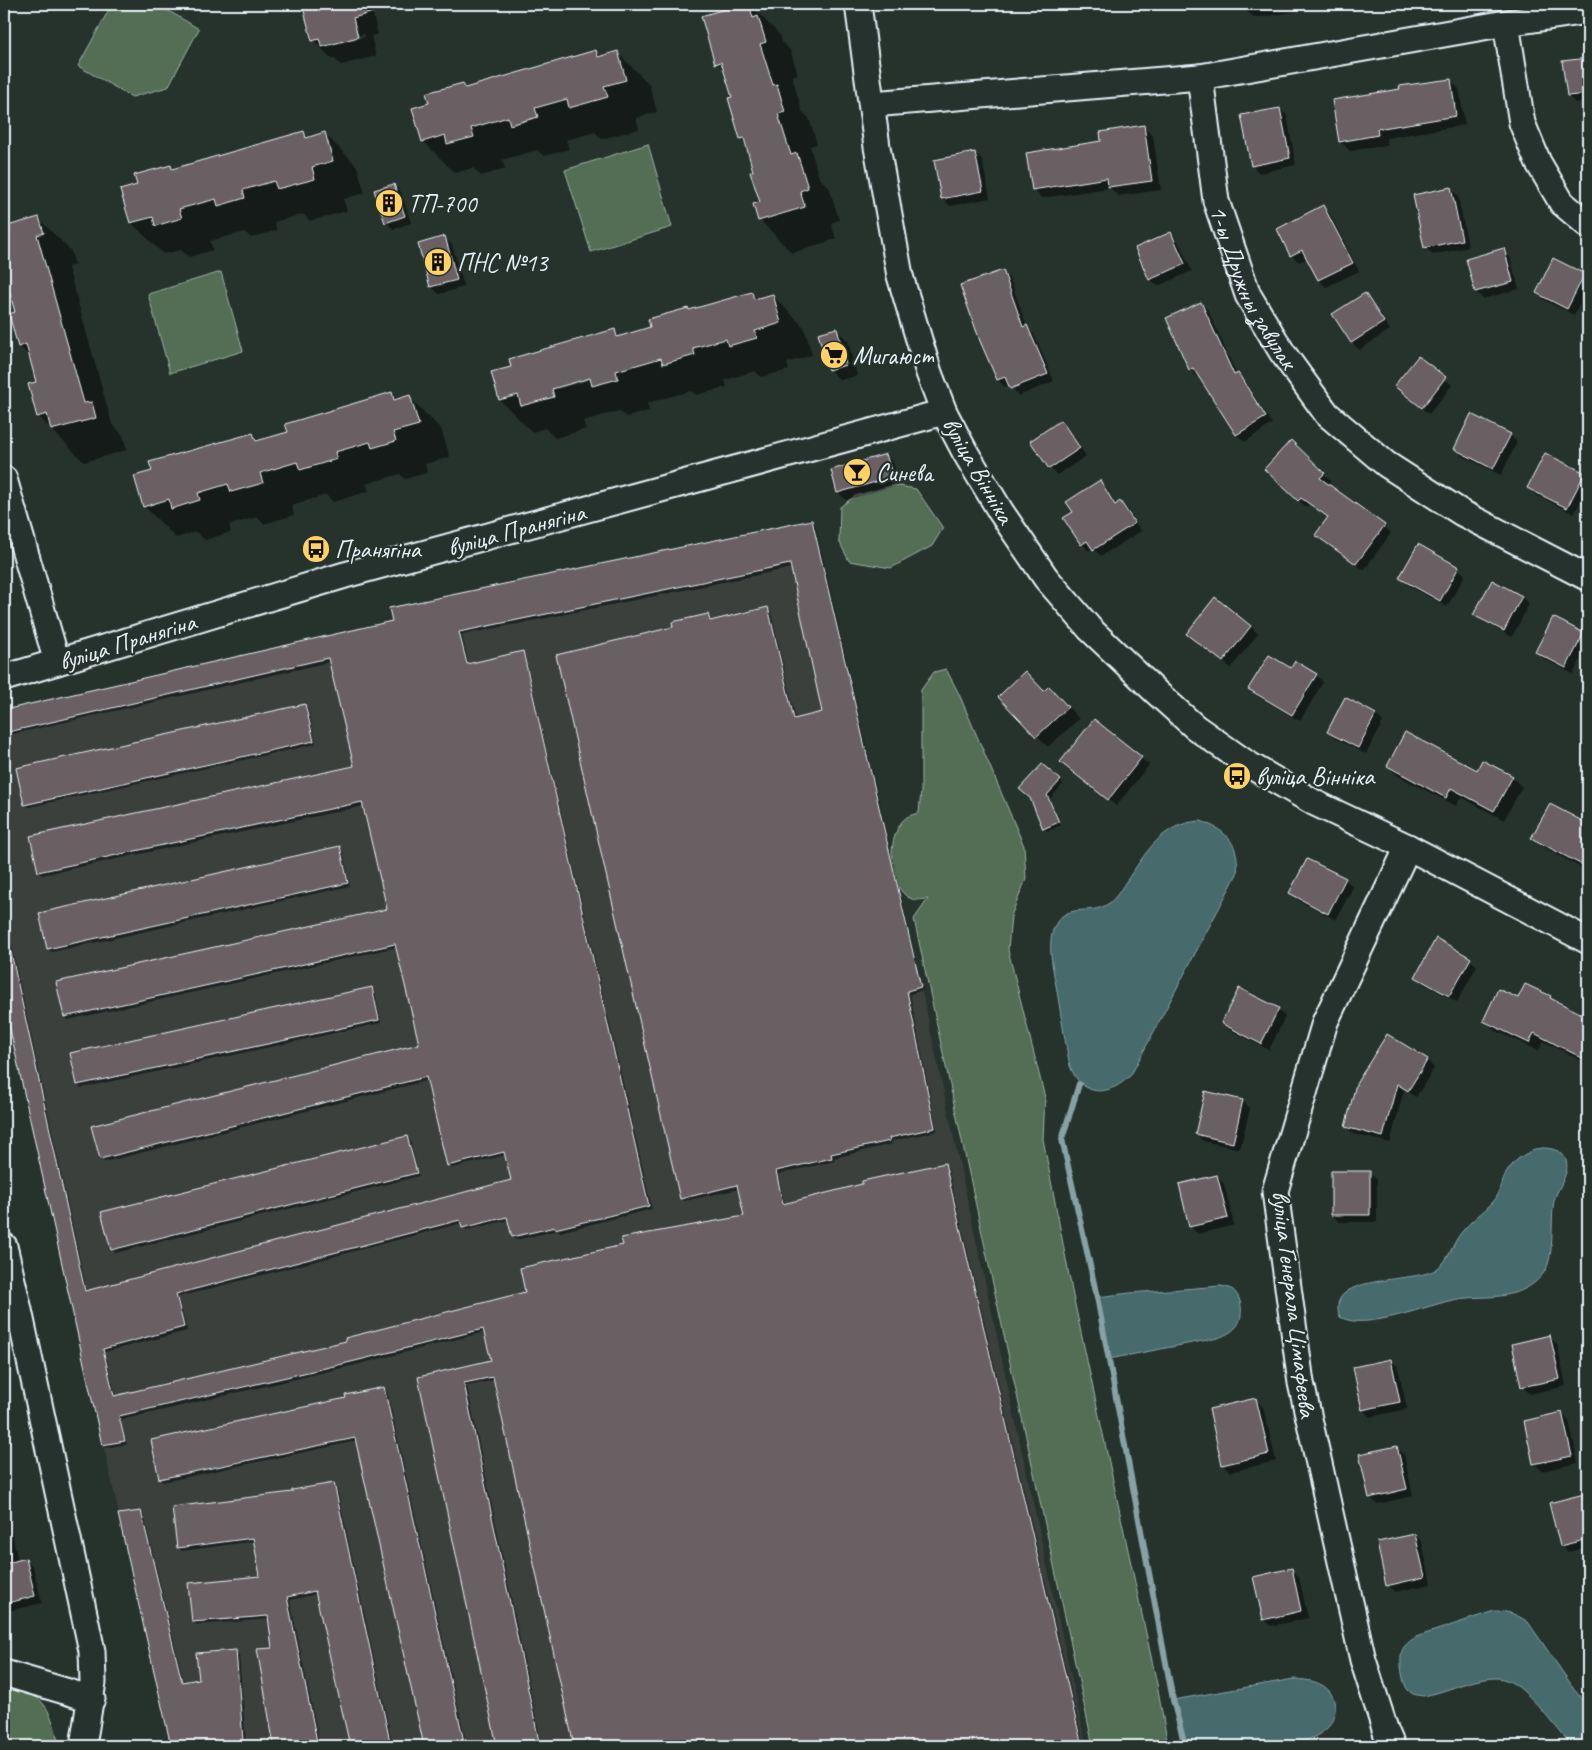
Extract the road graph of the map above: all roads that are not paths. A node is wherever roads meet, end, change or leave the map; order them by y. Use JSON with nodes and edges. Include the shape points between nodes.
{"nodes":[{"id":1,"x":858,"y":4,"type":"edge"},
{"id":2,"x":1545,"y":10,"type":"edge"},
{"id":3,"x":1588,"y":11,"type":"edge"},
{"id":4,"x":1506,"y":23,"type":"junction"},
{"id":5,"x":1200,"y":77,"type":"junction"},
{"id":6,"x":872,"y":104,"type":"junction"},
{"id":7,"x":1588,"y":225,"type":"edge"},
{"id":8,"x":944,"y":412,"type":"junction"},
{"id":9,"x":4,"y":479,"type":"edge"},
{"id":10,"x":1588,"y":578,"type":"edge"},
{"id":11,"x":57,"y":662,"type":"junction"},
{"id":12,"x":4,"y":678,"type":"edge"},
{"id":13,"x":1408,"y":847,"type":"junction"},
{"id":14,"x":1588,"y":942,"type":"edge"},
{"id":15,"x":4,"y":1246,"type":"edge"},
{"id":16,"x":12,"y":1312,"type":"edge"},
{"id":17,"x":4,"y":1673,"type":"edge"},
{"id":18,"x":92,"y":1698,"type":"junction"},
{"id":19,"x":83,"y":1746,"type":"edge"},
{"id":20,"x":1392,"y":1746,"type":"edge"}],
"edges":[{"from":1,"to":6,"type":"street","name":"вуліца Вінніка"},
{"from":2,"to":3,"type":"street"},
{"from":2,"to":4,"type":"street"},
{"from":4,"to":5,"type":"street"},
{"from":4,"to":7,"type":"street","via":[[1525,131],[1562,204]]},
{"from":5,"to":6,"type":"street"},
{"from":5,"to":10,"type":"street","name":"1-ы Дружны завулак","via":[[1216,201],[1248,295],[1282,352],[1328,414],[1386,464],[1462,513]]},
{"from":6,"to":8,"type":"street","name":"вуліца Вінніка","via":[[900,276]]},
{"from":8,"to":11,"type":"street","name":"вуліца Пранягіна","via":[[345,575]]},
{"from":8,"to":13,"type":"street","name":"вуліца Вінніка","via":[[1001,512],[1046,578],[1090,629],[1156,692],[1195,727],[1246,763],[1315,803]]},
{"from":9,"to":11,"type":"street"},
{"from":11,"to":12,"type":"street","name":"вуліца Пранягіна"},
{"from":13,"to":14,"type":"street","name":"вуліца Вінніка"},
{"from":13,"to":20,"type":"street","name":"вуліца Генерала Цімафеева","via":[[1326,1022],[1275,1191],[1301,1383],[1362,1660]]},
{"from":15,"to":16,"type":"street"},
{"from":16,"to":18,"type":"street","via":[[89,1632]]},
{"from":17,"to":18,"type":"street"},
{"from":18,"to":19,"type":"street"}]}
